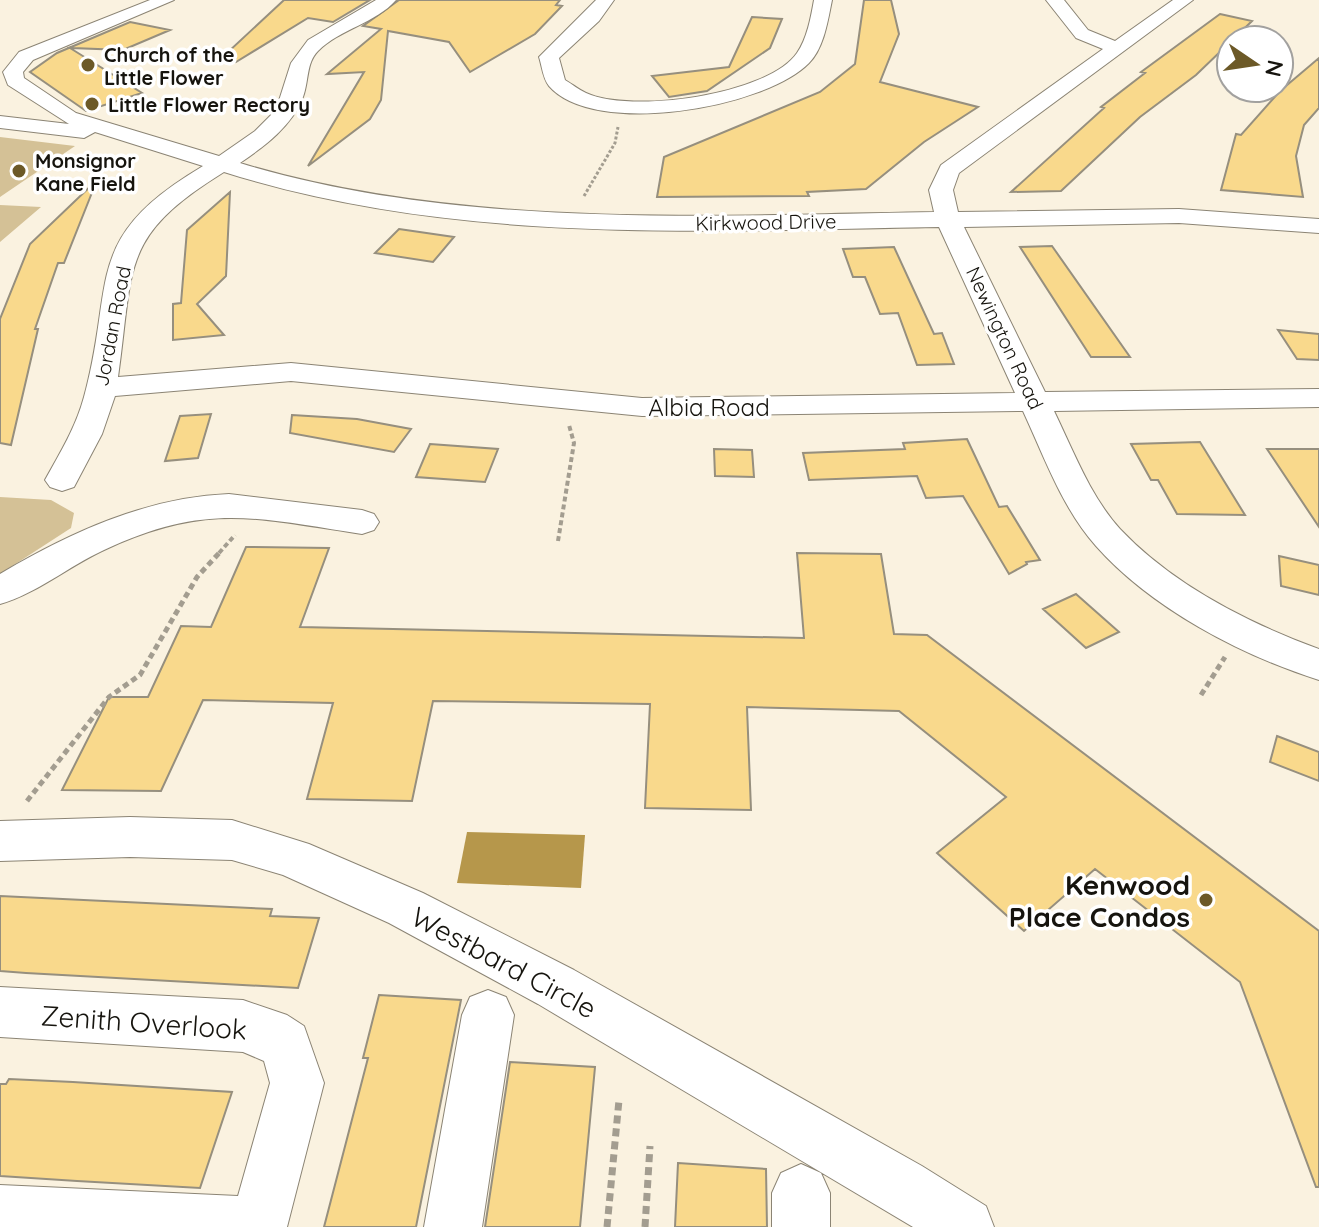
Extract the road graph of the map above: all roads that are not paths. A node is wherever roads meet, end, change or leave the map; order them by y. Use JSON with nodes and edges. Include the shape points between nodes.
{"nodes":[{"id":1,"x":165,"y":0,"type":"edge"},
{"id":2,"x":387,"y":0,"type":"edge"},
{"id":3,"x":605,"y":0,"type":"edge"},
{"id":4,"x":823,"y":0,"type":"edge"},
{"id":5,"x":1055,"y":0,"type":"edge"},
{"id":6,"x":1184,"y":0,"type":"edge"},
{"id":7,"x":116,"y":3,"type":"dead end"},
{"id":8,"x":142,"y":8,"type":"junction"},
{"id":9,"x":52,"y":44,"type":"junction"},
{"id":10,"x":13,"y":48,"type":"dead end"},
{"id":11,"x":1116,"y":48,"type":"junction"},
{"id":12,"x":0,"y":122,"type":"edge"},
{"id":13,"x":119,"y":133,"type":"junction"},
{"id":14,"x":219,"y":164,"type":"junction"},
{"id":15,"x":948,"y":219,"type":"junction"},
{"id":16,"x":1319,"y":226,"type":"edge"},
{"id":17,"x":101,"y":388,"type":"junction"},
{"id":18,"x":1319,"y":398,"type":"edge"},
{"id":19,"x":1035,"y":401,"type":"junction"},
{"id":20,"x":62,"y":480,"type":"dead end"},
{"id":21,"x":362,"y":522,"type":"dead end"},
{"id":22,"x":0,"y":591,"type":"edge"},
{"id":23,"x":1319,"y":665,"type":"edge"},
{"id":24,"x":0,"y":841,"type":"edge"},
{"id":25,"x":0,"y":1012,"type":"edge"},
{"id":26,"x":488,"y":1015,"type":"dead end"},
{"id":27,"x":0,"y":1214,"type":"edge"},
{"id":28,"x":258,"y":1227,"type":"edge"},
{"id":29,"x":453,"y":1227,"type":"edge"},
{"id":30,"x":965,"y":1227,"type":"edge"}],
"edges":[{"from":1,"to":8,"type":"street"},
{"from":2,"to":14,"type":"street","name":"Jordan Road","via":[[309,49],[298,65],[294,94],[283,114],[257,140]]},
{"from":3,"to":4,"type":"street","via":[[549,57],[547,71],[556,85],[574,96],[645,108],[726,97],[785,74],[804,58]]},
{"from":5,"to":11,"type":"street","via":[[1082,34]]},
{"from":6,"to":11,"type":"street","name":"Newington Road"},
{"from":7,"to":8,"type":"street"},
{"from":8,"to":9,"type":"street"},
{"from":9,"to":10,"type":"street"},
{"from":9,"to":13,"type":"street","via":[[26,56],[13,72],[15,81],[69,117]]},
{"from":11,"to":15,"type":"street","name":"Newington Road","via":[[949,170],[941,190]]},
{"from":12,"to":13,"type":"street"},
{"from":13,"to":14,"type":"street","name":"Kirkwood Drive"},
{"from":14,"to":15,"type":"street","name":"Kirkwood Drive","via":[[362,198],[495,216],[654,224]]},
{"from":14,"to":17,"type":"street","name":"Jordan Road","via":[[168,198],[131,241],[121,269]]},
{"from":15,"to":16,"type":"street","name":"Kirkwood Drive","via":[[1179,216]]},
{"from":15,"to":19,"type":"street","name":"Newington Road"},
{"from":17,"to":19,"type":"street","name":"Albia Road","via":[[291,372],[579,402],[749,408]]},
{"from":17,"to":20,"type":"street","name":"Jordan Road","via":[[90,430]]},
{"from":18,"to":19,"type":"street","name":"Albia Road"},
{"from":19,"to":23,"type":"street","name":"Newington Road","via":[[1078,494],[1108,537],[1179,597],[1241,633]]},
{"from":21,"to":22,"type":"street","via":[[226,506],[184,509],[96,539]]},
{"from":24,"to":30,"type":"street","name":"Westbard Circle","via":[[232,840],[293,858],[406,908],[556,987]]},
{"from":25,"to":28,"type":"street","name":"Zenith Overlook","via":[[243,1026],[269,1033],[285,1045],[297,1083]]},
{"from":26,"to":29,"type":"street"},
{"from":27,"to":28,"type":"street"}]}
